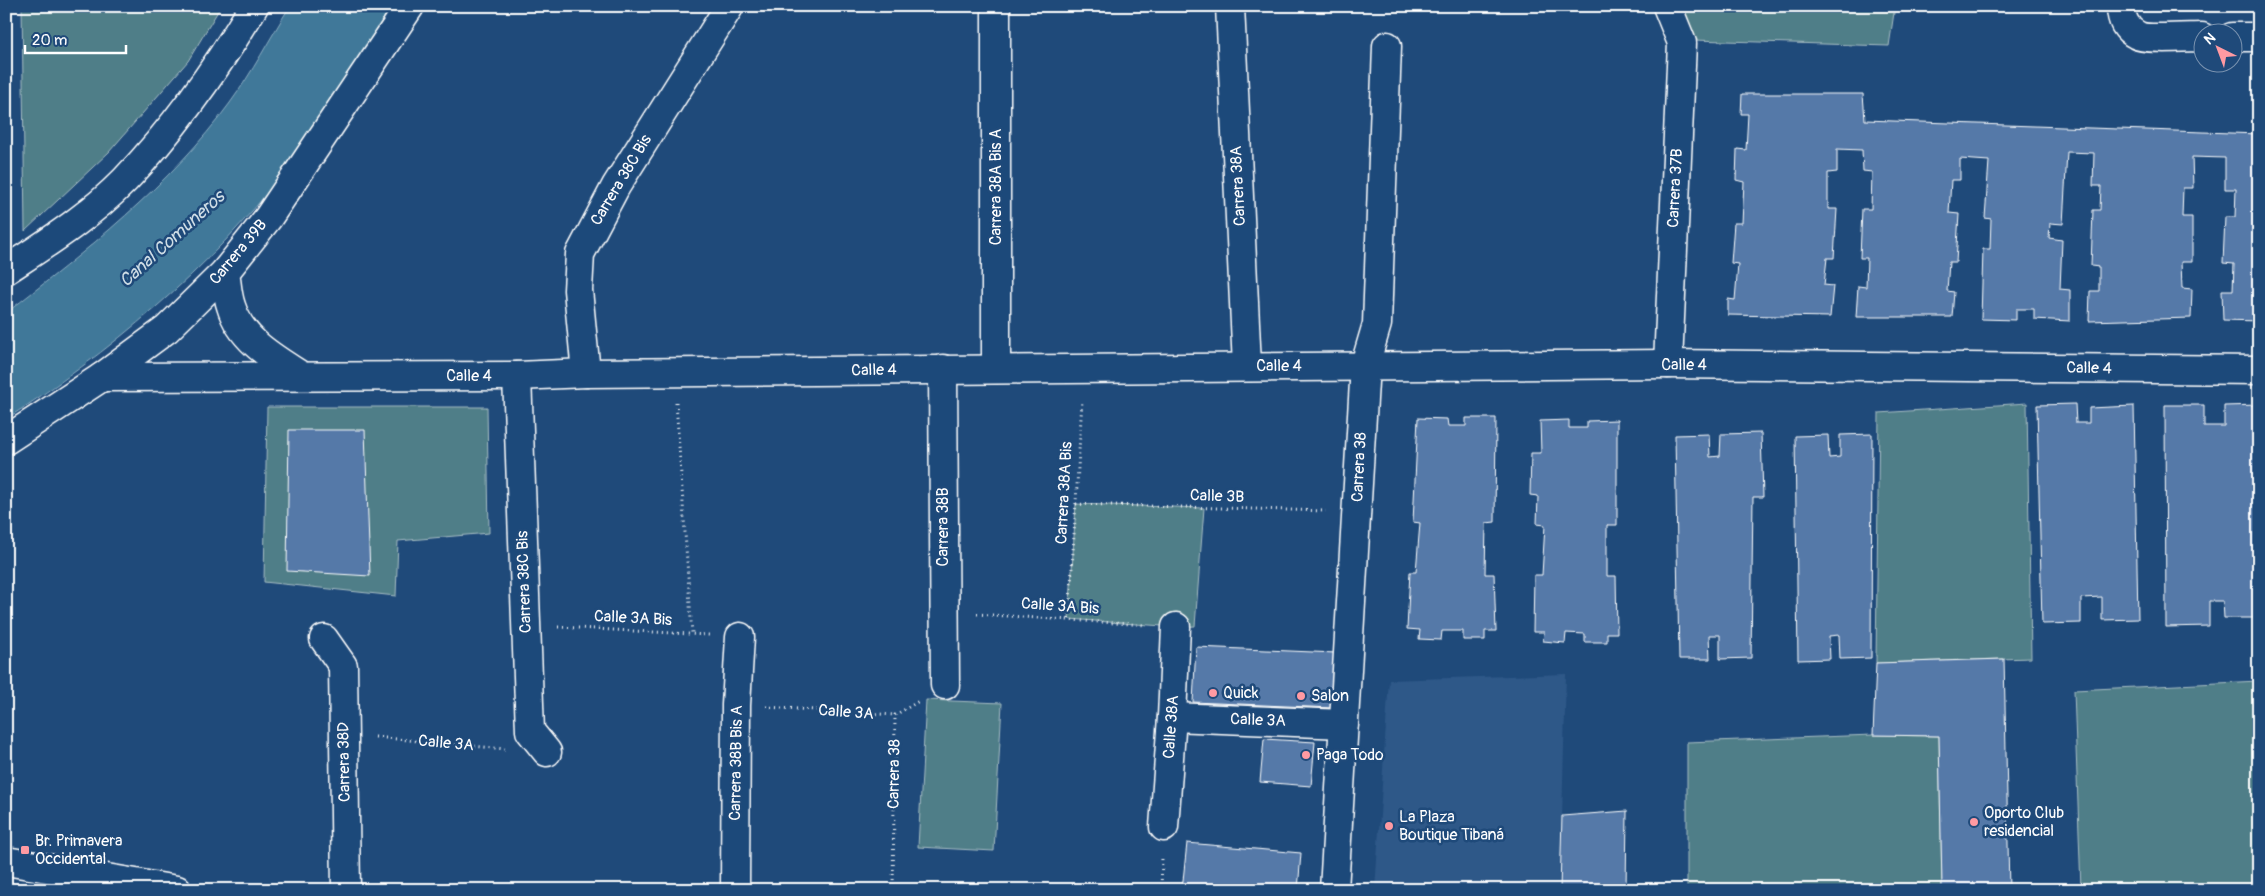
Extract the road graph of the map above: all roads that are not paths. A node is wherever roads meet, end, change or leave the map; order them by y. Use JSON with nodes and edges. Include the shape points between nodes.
{"nodes":[{"id":1,"x":254,"y":6,"type":"edge"},
{"id":2,"x":410,"y":6,"type":"edge"},
{"id":3,"x":996,"y":6,"type":"edge"},
{"id":4,"x":1230,"y":6,"type":"edge"},
{"id":5,"x":2121,"y":6,"type":"edge"},
{"id":6,"x":729,"y":7,"type":"edge"},
{"id":7,"x":1669,"y":10,"type":"edge"},
{"id":8,"x":2192,"y":37,"type":"edge"},
{"id":9,"x":2242,"y":37,"type":"edge"},
{"id":10,"x":2259,"y":37,"type":"edge"},
{"id":11,"x":1387,"y":46,"type":"dead end"},
{"id":12,"x":6,"y":270,"type":"edge"},
{"id":13,"x":225,"y":272,"type":"junction"},
{"id":14,"x":1668,"y":364,"type":"junction"},
{"id":15,"x":1364,"y":365,"type":"junction"},
{"id":16,"x":1247,"y":366,"type":"junction"},
{"id":17,"x":943,"y":369,"type":"junction"},
{"id":18,"x":996,"y":369,"type":"junction"},
{"id":19,"x":2259,"y":370,"type":"edge"},
{"id":20,"x":586,"y":373,"type":"junction"},
{"id":21,"x":300,"y":375,"type":"junction"},
{"id":22,"x":517,"y":376,"type":"junction"},
{"id":23,"x":102,"y":377,"type":"junction"},
{"id":24,"x":6,"y":440,"type":"edge"},
{"id":25,"x":1176,"y":627,"type":"road end"},
{"id":26,"x":740,"y":637,"type":"road end"},
{"id":27,"x":324,"y":640,"type":"dead end"},
{"id":28,"x":944,"y":685,"type":"road end"},
{"id":29,"x":1172,"y":717,"type":"junction"},
{"id":30,"x":1344,"y":724,"type":"junction"},
{"id":31,"x":547,"y":752,"type":"road end"},
{"id":32,"x":1164,"y":827,"type":"dead end"},
{"id":33,"x":6,"y":861,"type":"edge"},
{"id":34,"x":177,"y":890,"type":"edge"},
{"id":35,"x":346,"y":890,"type":"edge"},
{"id":36,"x":735,"y":890,"type":"edge"},
{"id":37,"x":1334,"y":890,"type":"edge"}],
"edges":[{"from":1,"to":12,"type":"street","via":[[224,55],[174,123],[124,181],[64,232]]},
{"from":2,"to":13,"type":"street","name":"Carrera 39B","via":[[268,218]]},
{"from":3,"to":18,"type":"street","name":"Carrera 38A Bis A"},
{"from":4,"to":16,"type":"street","name":"Carrera 38A"},
{"from":5,"to":8,"type":"street","via":[[2126,27],[2138,36]]},
{"from":6,"to":20,"type":"street","name":"Carrera 38C Bis","via":[[616,186],[580,254],[578,290]]},
{"from":7,"to":14,"type":"street","name":"Carrera 37B","via":[[1682,44]]},
{"from":9,"to":10,"type":"street"},
{"from":11,"to":15,"type":"street","name":"Carrera 38","via":[[1377,324]]},
{"from":13,"to":21,"type":"street","via":[[231,306],[241,328],[261,350]]},
{"from":13,"to":23,"type":"street","name":"Carrera 39B","via":[[167,329]]},
{"from":14,"to":15,"type":"street","name":"Calle 4"},
{"from":14,"to":19,"type":"street","name":"Calle 4"},
{"from":15,"to":16,"type":"street","name":"Calle 4"},
{"from":15,"to":30,"type":"street","name":"Carrera 38"},
{"from":16,"to":18,"type":"street","name":"Calle 4"},
{"from":17,"to":18,"type":"street","name":"Calle 4"},
{"from":17,"to":20,"type":"street","name":"Calle 4"},
{"from":17,"to":28,"type":"street","name":"Carrera 38B"},
{"from":20,"to":22,"type":"street","name":"Calle 4"},
{"from":21,"to":22,"type":"street","name":"Calle 4"},
{"from":21,"to":23,"type":"street","name":"Calle 4"},
{"from":22,"to":31,"type":"street","name":"Carrera 38C Bis","via":[[530,731]]},
{"from":23,"to":24,"type":"street","name":"Carrera 39B"},
{"from":25,"to":29,"type":"street","name":"Calle 38A"},
{"from":26,"to":36,"type":"street","name":"Carrera 38B Bis A","via":[[736,705]]},
{"from":27,"to":35,"type":"street","name":"Carrera 38D","via":[[343,666]]},
{"from":29,"to":30,"type":"street","name":"Calle 3A"},
{"from":29,"to":32,"type":"street","name":"Calle 38A"},
{"from":30,"to":37,"type":"street","name":"Carrera 38"},
{"from":33,"to":34,"type":"street"}]}
